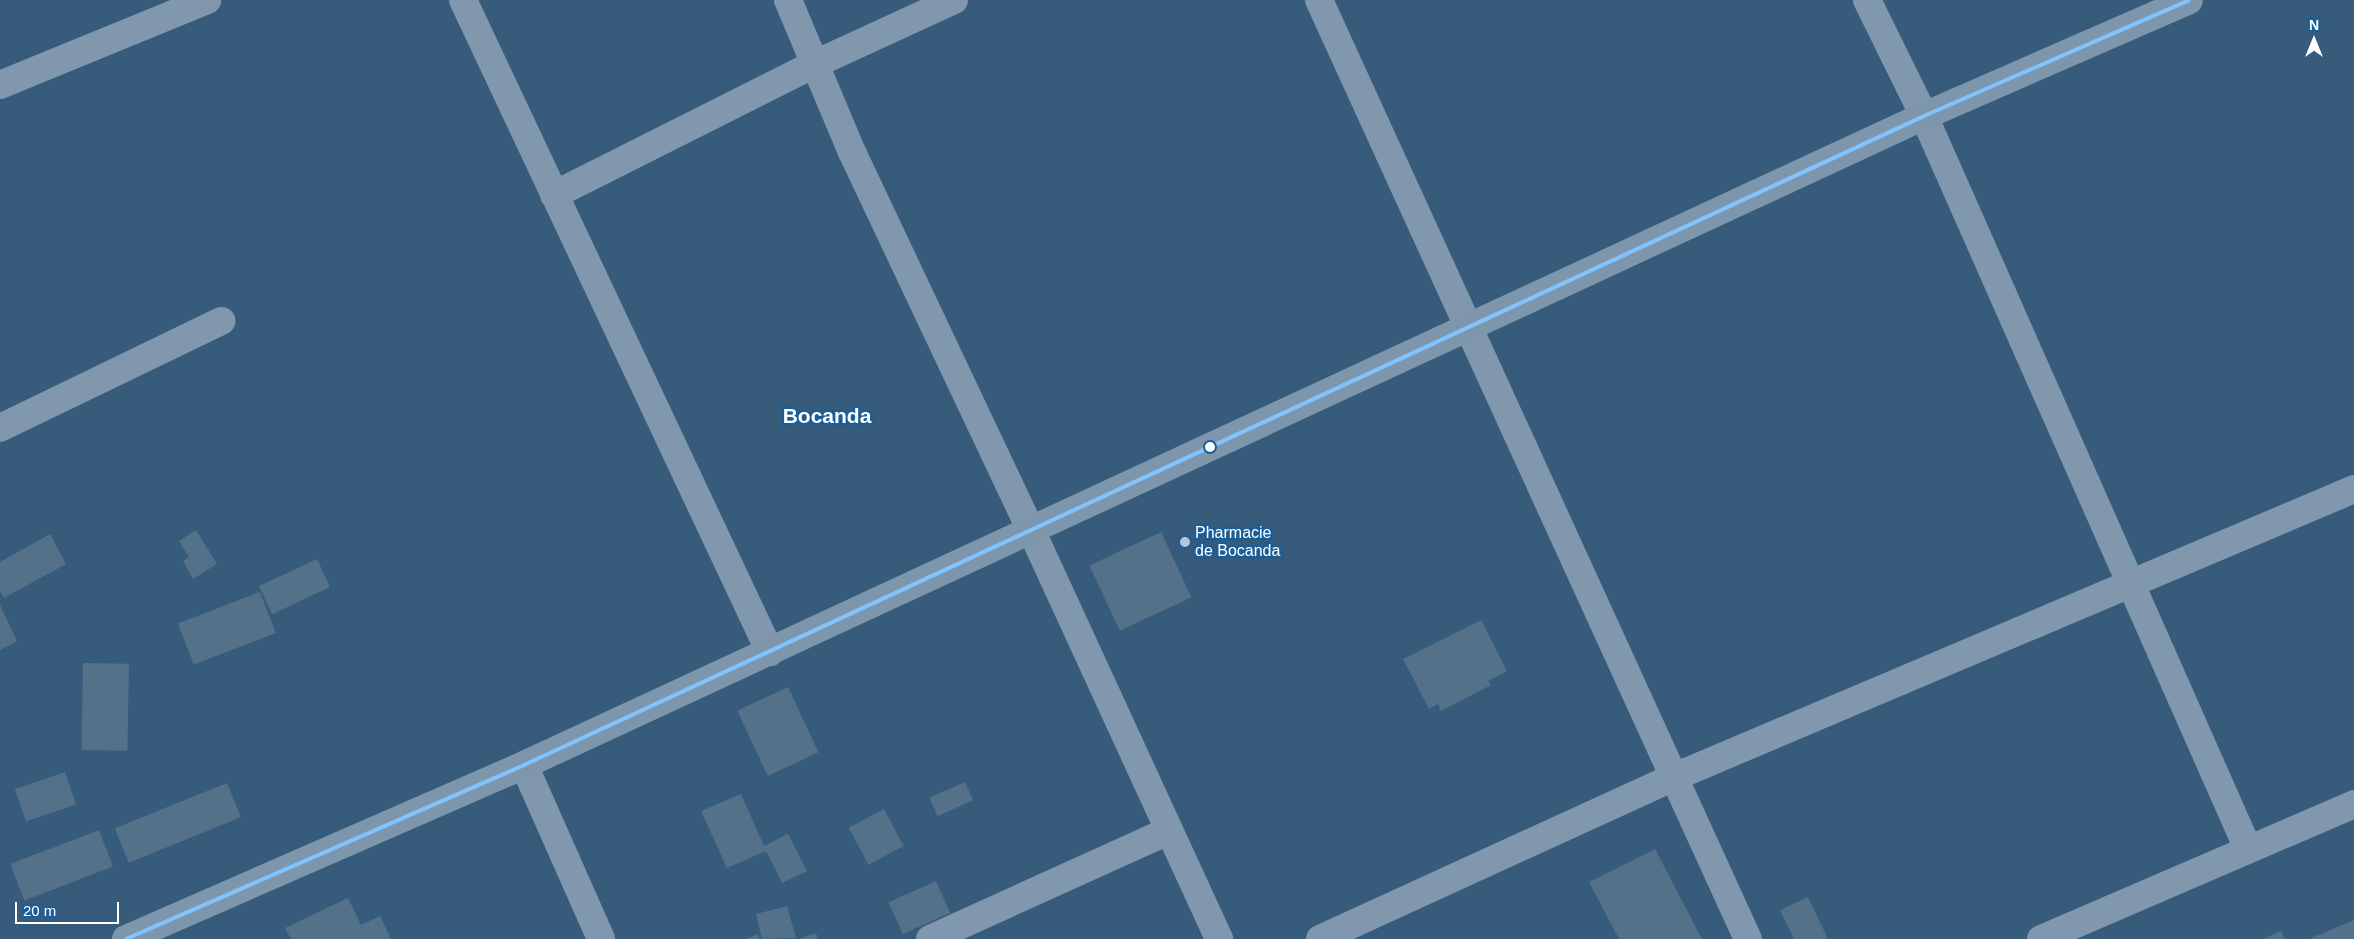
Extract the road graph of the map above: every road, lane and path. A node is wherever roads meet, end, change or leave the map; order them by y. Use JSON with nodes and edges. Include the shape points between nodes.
{"nodes":[{"id":1,"x":463,"y":0,"type":"edge"},
{"id":2,"x":788,"y":0,"type":"edge"},
{"id":3,"x":954,"y":0,"type":"edge"},
{"id":4,"x":1319,"y":0,"type":"edge"},
{"id":5,"x":1867,"y":0,"type":"edge"},
{"id":6,"x":2189,"y":0,"type":"edge"},
{"id":7,"x":193,"y":3,"type":"edge"},
{"id":8,"x":815,"y":64,"type":"junction"},
{"id":9,"x":0,"y":85,"type":"edge"},
{"id":10,"x":1924,"y":116,"type":"junction"},
{"id":11,"x":554,"y":195,"type":"junction"},
{"id":12,"x":222,"y":321,"type":"dead end"},
{"id":13,"x":1469,"y":325,"type":"junction"},
{"id":14,"x":0,"y":428,"type":"edge"},
{"id":15,"x":2354,"y":489,"type":"edge"},
{"id":16,"x":1032,"y":532,"type":"junction"},
{"id":17,"x":2129,"y":584,"type":"junction"},
{"id":18,"x":770,"y":652,"type":"junction"},
{"id":19,"x":524,"y":765,"type":"junction"},
{"id":20,"x":1672,"y":778,"type":"junction"},
{"id":21,"x":2354,"y":804,"type":"edge"},
{"id":22,"x":1168,"y":831,"type":"junction"},
{"id":23,"x":2248,"y":848,"type":"junction"},
{"id":24,"x":126,"y":939,"type":"edge"},
{"id":25,"x":601,"y":939,"type":"edge"},
{"id":26,"x":930,"y":939,"type":"edge"},
{"id":27,"x":1219,"y":939,"type":"edge"},
{"id":28,"x":1320,"y":939,"type":"edge"},
{"id":29,"x":1748,"y":939,"type":"edge"},
{"id":30,"x":2041,"y":939,"type":"edge"}],
"edges":[{"from":1,"to":11,"type":"street"},
{"from":2,"to":8,"type":"street"},
{"from":3,"to":8,"type":"street"},
{"from":4,"to":13,"type":"street"},
{"from":5,"to":10,"type":"street"},
{"from":6,"to":10,"type":"main road"},
{"from":7,"to":9,"type":"street"},
{"from":8,"to":11,"type":"street"},
{"from":8,"to":16,"type":"street","via":[[852,152]]},
{"from":10,"to":13,"type":"main road"},
{"from":10,"to":17,"type":"street"},
{"from":11,"to":18,"type":"street"},
{"from":12,"to":14,"type":"street"},
{"from":13,"to":16,"type":"main road"},
{"from":13,"to":20,"type":"street"},
{"from":15,"to":17,"type":"street"},
{"from":16,"to":18,"type":"main road"},
{"from":16,"to":22,"type":"street"},
{"from":17,"to":20,"type":"street"},
{"from":17,"to":23,"type":"street"},
{"from":18,"to":19,"type":"main road"},
{"from":19,"to":24,"type":"main road"},
{"from":19,"to":25,"type":"street"},
{"from":20,"to":28,"type":"street"},
{"from":20,"to":29,"type":"street"},
{"from":21,"to":23,"type":"street"},
{"from":22,"to":26,"type":"street"},
{"from":22,"to":27,"type":"street"},
{"from":23,"to":30,"type":"street"}]}
